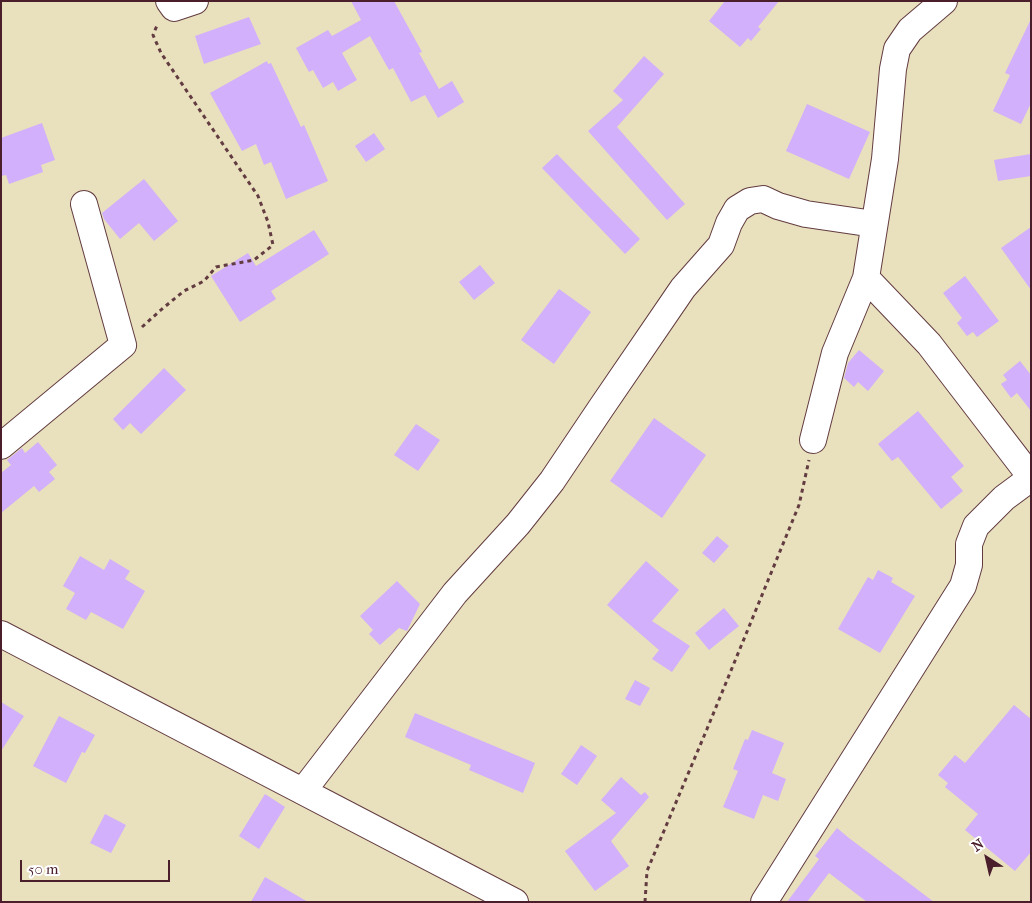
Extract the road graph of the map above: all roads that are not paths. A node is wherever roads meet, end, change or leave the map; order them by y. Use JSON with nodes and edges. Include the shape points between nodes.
{"nodes":[{"id":1,"x":944,"y":1,"type":"edge"},
{"id":2,"x":84,"y":204,"type":"dead end"},
{"id":3,"x":874,"y":224,"type":"junction"},
{"id":4,"x":866,"y":278,"type":"junction"},
{"id":5,"x":813,"y":440,"type":"road end"},
{"id":6,"x":1,"y":446,"type":"edge"},
{"id":7,"x":1031,"y":477,"type":"edge"},
{"id":8,"x":1,"y":634,"type":"edge"},
{"id":9,"x":303,"y":791,"type":"junction"},
{"id":10,"x":515,"y":902,"type":"edge"},
{"id":11,"x":764,"y":902,"type":"edge"}],
"edges":[{"from":1,"to":3,"type":"street","via":[[910,30],[897,49]]},
{"from":2,"to":6,"type":"street","via":[[123,345]]},
{"from":3,"to":4,"type":"street"},
{"from":3,"to":9,"type":"street","via":[[806,214],[764,199],[750,201],[737,210],[720,245],[683,288],[552,481],[455,593]]},
{"from":4,"to":5,"type":"street","via":[[835,352]]},
{"from":4,"to":7,"type":"street","via":[[929,344]]},
{"from":7,"to":11,"type":"street","via":[[976,526],[969,544],[969,565],[963,586]]},
{"from":8,"to":9,"type":"street"},
{"from":9,"to":10,"type":"street"}]}
